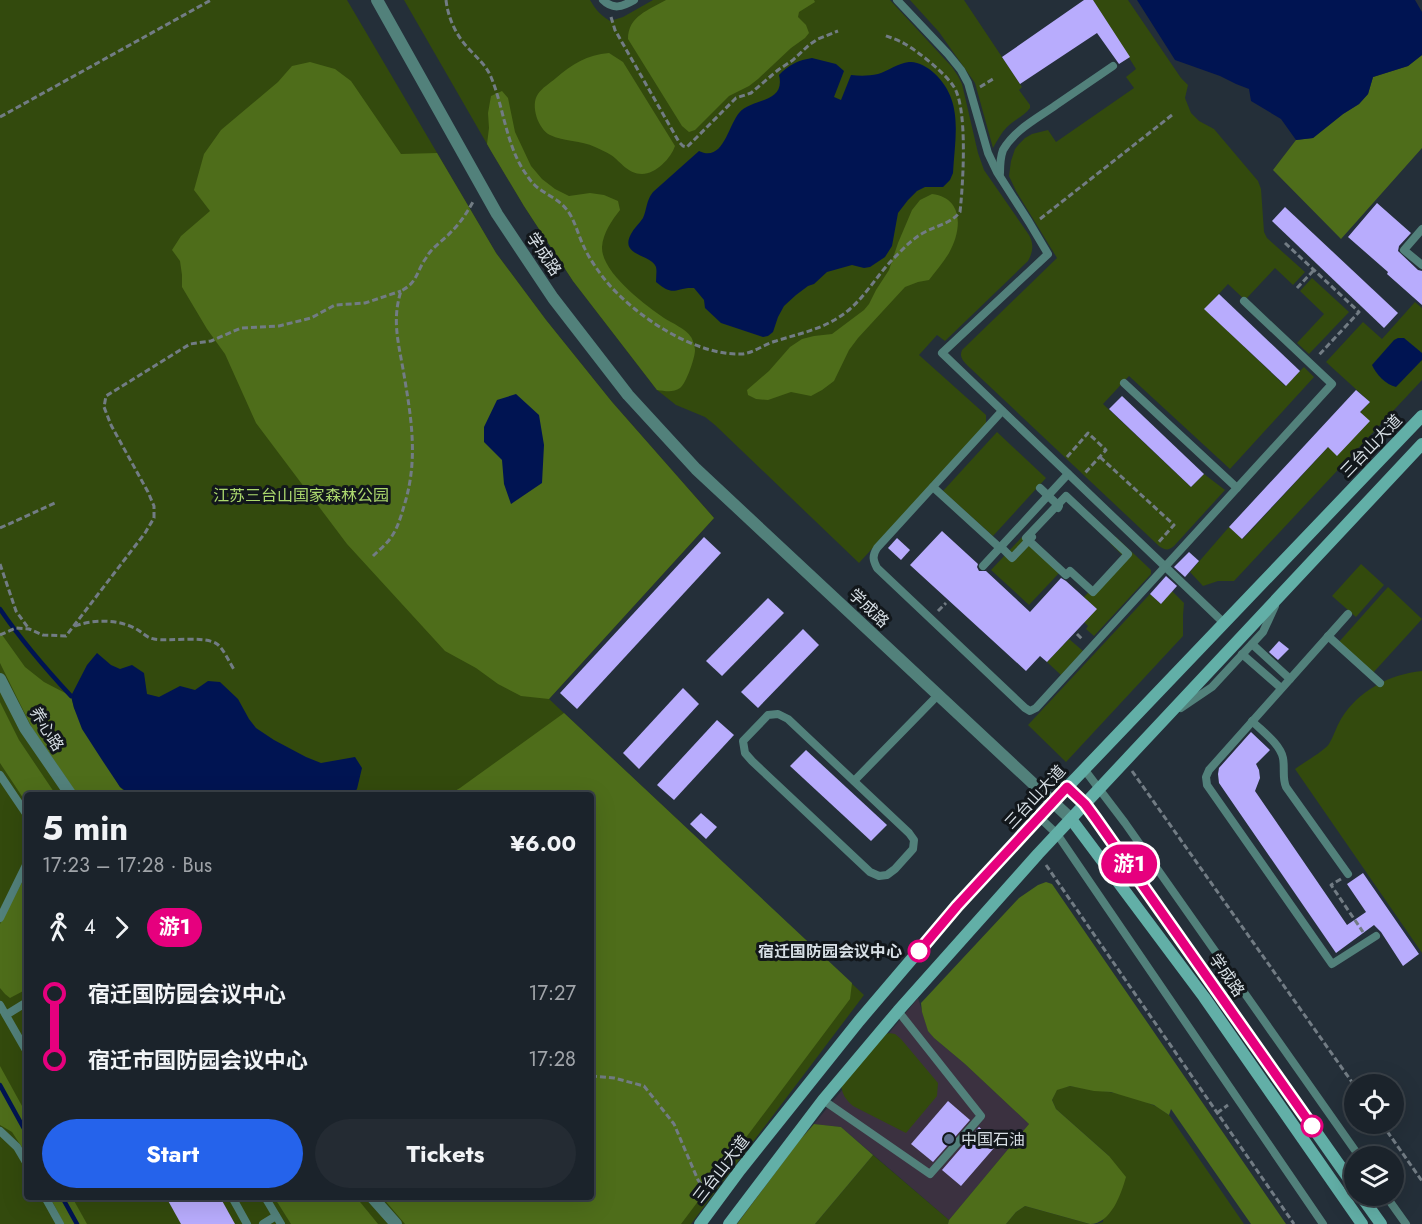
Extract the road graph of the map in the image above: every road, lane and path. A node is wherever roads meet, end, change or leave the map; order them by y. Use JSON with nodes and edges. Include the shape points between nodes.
{"nodes":[{"id":1,"x":211,"y":0,"type":"edge"},
{"id":2,"x":377,"y":0,"type":"edge"},
{"id":3,"x":446,"y":0,"type":"edge"},
{"id":4,"x":603,"y":0,"type":"edge"},
{"id":5,"x":634,"y":0,"type":"edge"},
{"id":6,"x":897,"y":0,"type":"edge"},
{"id":7,"x":610,"y":6,"type":"junction"},
{"id":8,"x":838,"y":31,"type":"dead end"},
{"id":9,"x":884,"y":35,"type":"dead end"},
{"id":10,"x":1113,"y":66,"type":"dead end"},
{"id":11,"x":993,"y":79,"type":"dead end"},
{"id":12,"x":971,"y":93,"type":"junction"},
{"id":13,"x":1172,"y":115,"type":"dead end"},
{"id":14,"x":0,"y":117,"type":"edge"},
{"id":15,"x":1000,"y":177,"type":"junction"},
{"id":16,"x":482,"y":188,"type":"junction"},
{"id":17,"x":1031,"y":226,"type":"junction"},
{"id":18,"x":1422,"y":229,"type":"edge"},
{"id":19,"x":1285,"y":243,"type":"dead end"},
{"id":20,"x":1422,"y":265,"type":"edge"},
{"id":21,"x":1314,"y":270,"type":"junction"},
{"id":22,"x":1297,"y":288,"type":"dead end"},
{"id":23,"x":402,"y":291,"type":"junction"},
{"id":24,"x":1244,"y":301,"type":"dead end"},
{"id":25,"x":1311,"y":364,"type":"junction"},
{"id":26,"x":1124,"y":383,"type":"dead end"},
{"id":27,"x":1002,"y":411,"type":"junction"},
{"id":28,"x":1422,"y":416,"type":"edge"},
{"id":29,"x":1422,"y":444,"type":"edge"},
{"id":30,"x":1100,"y":457,"type":"junction"},
{"id":31,"x":1059,"y":465,"type":"junction"},
{"id":32,"x":1068,"y":474,"type":"junction"},
{"id":33,"x":1077,"y":482,"type":"junction"},
{"id":34,"x":933,"y":487,"type":"junction"},
{"id":35,"x":1040,"y":488,"type":"dead end"},
{"id":36,"x":1237,"y":488,"type":"junction"},
{"id":37,"x":1048,"y":496,"type":"junction"},
{"id":38,"x":57,"y":502,"type":"dead end"},
{"id":39,"x":1057,"y":505,"type":"junction"},
{"id":40,"x":0,"y":528,"type":"edge"},
{"id":41,"x":1028,"y":540,"type":"junction"},
{"id":42,"x":1000,"y":548,"type":"junction"},
{"id":43,"x":1149,"y":552,"type":"junction"},
{"id":44,"x":373,"y":556,"type":"dead end"},
{"id":45,"x":0,"y":564,"type":"edge"},
{"id":46,"x":984,"y":566,"type":"dead end"},
{"id":47,"x":1165,"y":567,"type":"junction"},
{"id":48,"x":1278,"y":598,"type":"junction"},
{"id":49,"x":1348,"y":614,"type":"dead end"},
{"id":50,"x":1224,"y":623,"type":"junction"},
{"id":51,"x":73,"y":627,"type":"junction"},
{"id":52,"x":29,"y":628,"type":"junction"},
{"id":53,"x":0,"y":635,"type":"edge"},
{"id":54,"x":1328,"y":636,"type":"junction"},
{"id":55,"x":1252,"y":644,"type":"junction"},
{"id":56,"x":1242,"y":654,"type":"junction"},
{"id":57,"x":235,"y":671,"type":"dead end"},
{"id":58,"x":0,"y":679,"type":"edge"},
{"id":59,"x":1290,"y":679,"type":"junction"},
{"id":60,"x":1380,"y":683,"type":"dead end"},
{"id":61,"x":1281,"y":688,"type":"junction"},
{"id":62,"x":938,"y":695,"type":"junction"},
{"id":63,"x":1167,"y":717,"type":"junction"},
{"id":64,"x":1252,"y":722,"type":"junction"},
{"id":65,"x":1125,"y":761,"type":"junction"},
{"id":66,"x":1084,"y":769,"type":"junction"},
{"id":67,"x":0,"y":775,"type":"edge"},
{"id":68,"x":854,"y":781,"type":"junction"},
{"id":69,"x":1067,"y":787,"type":"junction"},
{"id":70,"x":1099,"y":789,"type":"junction"},
{"id":71,"x":69,"y":792,"type":"edge"},
{"id":72,"x":1053,"y":802,"type":"junction"},
{"id":73,"x":1085,"y":804,"type":"junction"},
{"id":74,"x":24,"y":811,"type":"edge"},
{"id":75,"x":1039,"y":817,"type":"junction"},
{"id":76,"x":1071,"y":819,"type":"junction"},
{"id":77,"x":1057,"y":834,"type":"junction"},
{"id":78,"x":1038,"y":854,"type":"junction"},
{"id":79,"x":24,"y":869,"type":"edge"},
{"id":80,"x":1348,"y":874,"type":"joint"},
{"id":81,"x":0,"y":918,"type":"edge"},
{"id":82,"x":1372,"y":938,"type":"joint"},
{"id":83,"x":24,"y":1004,"type":"edge"},
{"id":84,"x":0,"y":1005,"type":"edge"},
{"id":85,"x":898,"y":1011,"type":"junction"},
{"id":86,"x":6,"y":1015,"type":"junction"},
{"id":87,"x":24,"y":1047,"type":"edge"},
{"id":88,"x":1346,"y":1074,"type":"edge"},
{"id":89,"x":594,"y":1076,"type":"edge"},
{"id":90,"x":823,"y":1100,"type":"junction"},
{"id":91,"x":0,"y":1131,"type":"edge"},
{"id":92,"x":1389,"y":1134,"type":"edge"},
{"id":93,"x":1352,"y":1146,"type":"edge"},
{"id":94,"x":24,"y":1159,"type":"edge"},
{"id":95,"x":1344,"y":1172,"type":"edge"},
{"id":96,"x":1422,"y":1181,"type":"edge"},
{"id":97,"x":47,"y":1200,"type":"edge"},
{"id":98,"x":234,"y":1200,"type":"edge"},
{"id":99,"x":267,"y":1200,"type":"edge"},
{"id":100,"x":375,"y":1200,"type":"edge"},
{"id":101,"x":716,"y":1202,"type":"junction"},
{"id":102,"x":1368,"y":1206,"type":"edge"},
{"id":103,"x":1393,"y":1206,"type":"edge"},
{"id":104,"x":279,"y":1220,"type":"edge"},
{"id":105,"x":60,"y":1224,"type":"edge"},
{"id":106,"x":247,"y":1224,"type":"edge"},
{"id":107,"x":263,"y":1224,"type":"edge"},
{"id":108,"x":396,"y":1224,"type":"edge"},
{"id":109,"x":700,"y":1224,"type":"edge"},
{"id":110,"x":729,"y":1224,"type":"edge"},
{"id":111,"x":1294,"y":1224,"type":"edge"},
{"id":112,"x":1323,"y":1224,"type":"edge"},
{"id":113,"x":1362,"y":1224,"type":"edge"},
{"id":114,"x":1381,"y":1224,"type":"edge"},
{"id":115,"x":1406,"y":1224,"type":"edge"}],
"edges":[{"from":1,"to":14,"type":"path"},
{"from":2,"to":16,"type":"street","name":"学成路"},
{"from":3,"to":9,"type":"path","via":[[454,29],[491,77],[521,166],[536,187],[566,208],[585,250],[606,280],[629,305],[663,329],[723,353],[745,354],[836,320],[913,240],[953,220],[960,212],[962,118],[955,88],[905,44]]},
{"from":4,"to":7,"type":"lane"},
{"from":5,"to":7,"type":"lane"},
{"from":6,"to":12,"type":"lane","via":[[961,70]]},
{"from":7,"to":8,"type":"path","via":[[615,30],[679,142],[687,147],[736,98],[751,93],[818,39]]},
{"from":10,"to":15,"type":"lane","via":[[1015,136],[1001,156]]},
{"from":11,"to":12,"type":"path"},
{"from":12,"to":15,"type":"lane","via":[[988,153]]},
{"from":13,"to":17,"type":"path"},
{"from":15,"to":17,"type":"lane"},
{"from":16,"to":23,"type":"path","via":[[462,220],[426,257],[412,285]]},
{"from":16,"to":62,"type":"street","name":"学成路","via":[[553,298],[628,395],[696,469]]},
{"from":17,"to":27,"type":"lane","via":[[1048,254],[942,354]]},
{"from":18,"to":20,"type":"lane","via":[[1404,250]]},
{"from":19,"to":21,"type":"path"},
{"from":21,"to":22,"type":"path"},
{"from":21,"to":25,"type":"path","via":[[1359,312]]},
{"from":23,"to":44,"type":"path","via":[[396,326],[412,421],[413,464],[407,498],[392,538]]},
{"from":23,"to":51,"type":"path","via":[[364,303],[335,305],[311,318],[279,326],[241,328],[211,341],[190,344],[106,396],[104,407],[111,425],[148,492],[154,518]]},
{"from":24,"to":25,"type":"lane"},
{"from":25,"to":36,"type":"lane","via":[[1332,384]]},
{"from":26,"to":36,"type":"lane"},
{"from":27,"to":31,"type":"lane"},
{"from":27,"to":34,"type":"lane"},
{"from":28,"to":50,"type":"main road","name":"三台山大道"},
{"from":29,"to":48,"type":"main road"},
{"from":30,"to":31,"type":"path","via":[[1106,450],[1088,433]]},
{"from":30,"to":33,"type":"path"},
{"from":30,"to":43,"type":"path","via":[[1174,525]]},
{"from":31,"to":32,"type":"lane"},
{"from":32,"to":33,"type":"lane"},
{"from":32,"to":37,"type":"lane"},
{"from":33,"to":43,"type":"lane"},
{"from":34,"to":42,"type":"lane"},
{"from":34,"to":47,"type":"lane","via":[[877,548],[874,561],[1030,711]]},
{"from":35,"to":37,"type":"lane"},
{"from":36,"to":47,"type":"lane"},
{"from":37,"to":39,"type":"lane"},
{"from":37,"to":42,"type":"lane"},
{"from":38,"to":40,"type":"path"},
{"from":39,"to":41,"type":"lane"},
{"from":39,"to":41,"type":"lane","via":[[1066,495],[1128,554],[1093,592],[1070,571],[1066,575]]},
{"from":41,"to":42,"type":"lane","via":[[1012,558]]},
{"from":42,"to":46,"type":"lane"},
{"from":43,"to":47,"type":"lane"},
{"from":45,"to":52,"type":"path","via":[[16,611]]},
{"from":47,"to":50,"type":"lane"},
{"from":48,"to":55,"type":"lane","via":[[1263,632]]},
{"from":48,"to":63,"type":"main road"},
{"from":49,"to":54,"type":"lane"},
{"from":50,"to":66,"type":"main road","name":"三台山大道"},
{"from":51,"to":52,"type":"path","via":[[66,636],[43,635]]},
{"from":51,"to":57,"type":"path","via":[[106,621],[137,629],[154,639],[216,643]]},
{"from":52,"to":53,"type":"path","via":[[16,628]]},
{"from":54,"to":59,"type":"lane"},
{"from":54,"to":60,"type":"lane"},
{"from":55,"to":56,"type":"lane"},
{"from":55,"to":59,"type":"lane"},
{"from":56,"to":61,"type":"lane"},
{"from":56,"to":63,"type":"lane","via":[[1212,687]]},
{"from":58,"to":71,"type":"street","name":"养心路","via":[[25,728]]},
{"from":59,"to":61,"type":"lane"},
{"from":61,"to":64,"type":"lane"},
{"from":62,"to":68,"type":"lane"},
{"from":62,"to":72,"type":"street","name":"学成路"},
{"from":63,"to":65,"type":"main road"},
{"from":64,"to":80,"type":"lane","via":[[1281,752],[1283,781]]},
{"from":64,"to":82,"type":"lane","via":[[1209,770],[1207,785],[1332,964]]},
{"from":65,"to":70,"type":"main road"},
{"from":65,"to":88,"type":"path"},
{"from":66,"to":69,"type":"main road","name":"三台山大道"},
{"from":66,"to":70,"type":"lane"},
{"from":67,"to":74,"type":"lane"},
{"from":68,"to":68,"type":"lane","via":[[778,714],[768,715],[743,741],[745,753],[752,761],[861,864],[879,876],[887,875],[913,849],[914,840]]},
{"from":69,"to":72,"type":"main road","name":"三台山大道"},
{"from":69,"to":73,"type":"main road","name":"学成路"},
{"from":70,"to":73,"type":"main road"},
{"from":70,"to":93,"type":"lane"},
{"from":72,"to":75,"type":"main road","name":"三台山大道"},
{"from":72,"to":76,"type":"street","name":"学成路"},
{"from":73,"to":76,"type":"main road"},
{"from":73,"to":95,"type":"main road","name":"学成路"},
{"from":75,"to":77,"type":"lane"},
{"from":75,"to":101,"type":"main road","name":"三台山大道","via":[[859,1021]]},
{"from":76,"to":77,"type":"main road"},
{"from":76,"to":113,"type":"main road","name":"学成路","via":[[1204,996]]},
{"from":77,"to":78,"type":"main road"},
{"from":77,"to":112,"type":"lane"},
{"from":78,"to":85,"type":"main road"},
{"from":78,"to":111,"type":"path"},
{"from":79,"to":81,"type":"lane"},
{"from":80,"to":82,"type":"path","via":[[1331,885]]},
{"from":83,"to":86,"type":"lane"},
{"from":84,"to":86,"type":"lane"},
{"from":85,"to":90,"type":"main road"},
{"from":85,"to":90,"type":"lane","via":[[981,1116],[930,1174]]},
{"from":86,"to":87,"type":"lane"},
{"from":89,"to":101,"type":"path","via":[[644,1086],[674,1124],[698,1180]]},
{"from":90,"to":110,"type":"main road"},
{"from":91,"to":94,"type":"lane"},
{"from":92,"to":96,"type":"path"},
{"from":97,"to":105,"type":"lane"},
{"from":98,"to":106,"type":"lane"},
{"from":99,"to":104,"type":"lane"},
{"from":100,"to":108,"type":"street"},
{"from":101,"to":109,"type":"main road","name":"三台山大道"},
{"from":102,"to":114,"type":"main road"},
{"from":103,"to":115,"type":"lane"},
{"from":104,"to":107,"type":"lane"}]}
